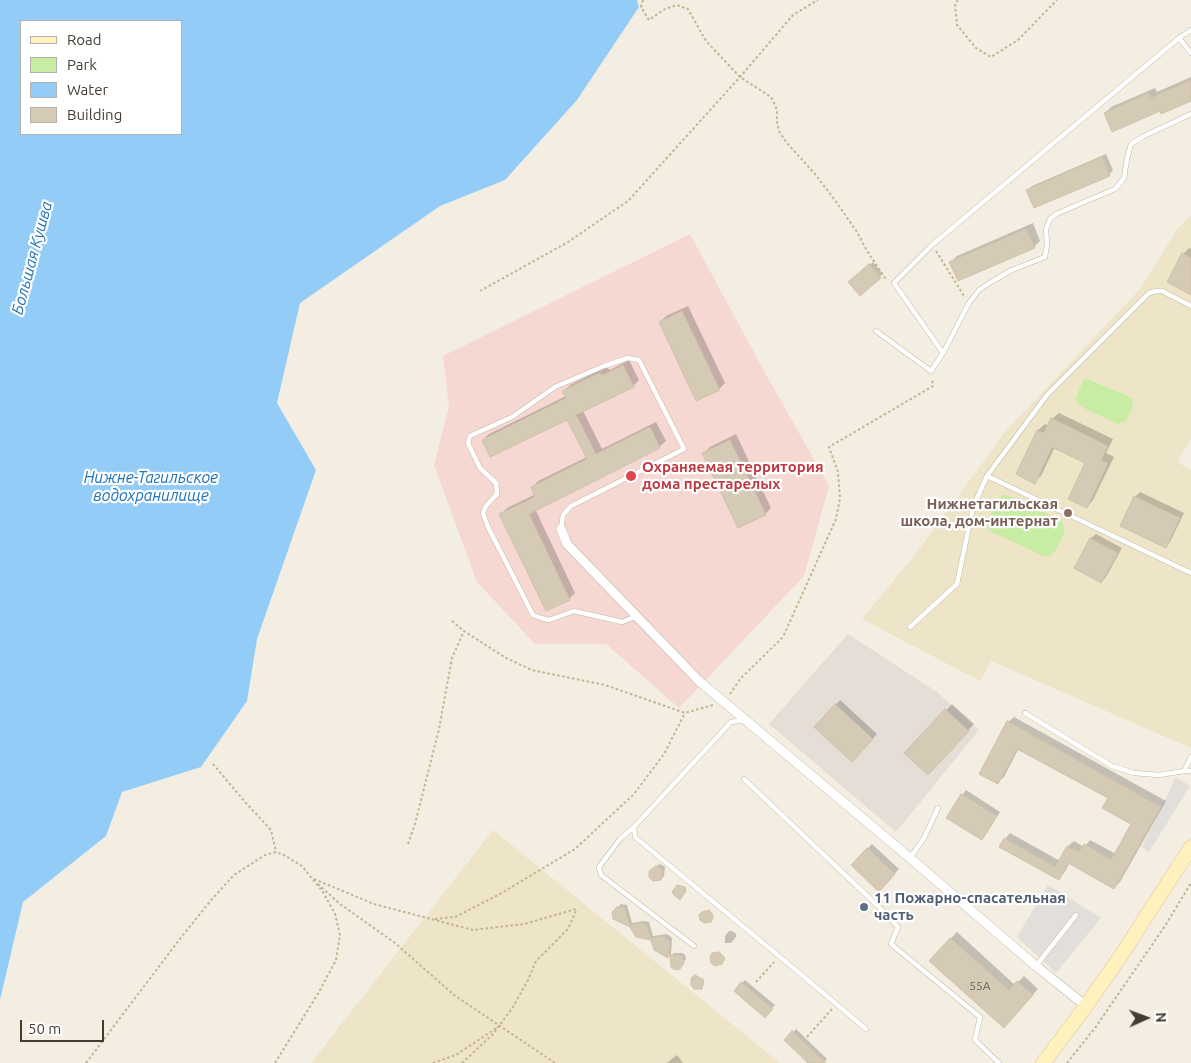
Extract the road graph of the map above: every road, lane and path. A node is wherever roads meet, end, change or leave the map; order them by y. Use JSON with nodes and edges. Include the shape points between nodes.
{"nodes":[{"id":1,"x":643,"y":0,"type":"edge"},
{"id":2,"x":818,"y":0,"type":"edge"},
{"id":3,"x":958,"y":0,"type":"edge"},
{"id":4,"x":1057,"y":0,"type":"edge"},
{"id":5,"x":1191,"y":30,"type":"edge"},
{"id":6,"x":1179,"y":38,"type":"junction"},
{"id":7,"x":1191,"y":53,"type":"edge"},
{"id":8,"x":740,"y":77,"type":"junction"},
{"id":9,"x":1191,"y":114,"type":"edge"},
{"id":10,"x":932,"y":245,"type":"junction"},
{"id":11,"x":894,"y":283,"type":"junction"},
{"id":12,"x":480,"y":291,"type":"dead end"},
{"id":13,"x":969,"y":303,"type":"junction"},
{"id":14,"x":1191,"y":306,"type":"edge"},
{"id":15,"x":876,"y":332,"type":"dead end"},
{"id":16,"x":943,"y":353,"type":"junction"},
{"id":17,"x":931,"y":370,"type":"junction"},
{"id":18,"x":987,"y":476,"type":"junction"},
{"id":19,"x":561,"y":529,"type":"joint"},
{"id":20,"x":1191,"y":573,"type":"edge"},
{"id":21,"x":637,"y":616,"type":"junction"},
{"id":22,"x":452,"y":621,"type":"dead end"},
{"id":23,"x":910,"y":627,"type":"dead end"},
{"id":24,"x":464,"y":631,"type":"junction"},
{"id":25,"x":725,"y":702,"type":"junction"},
{"id":26,"x":685,"y":713,"type":"junction"},
{"id":27,"x":1025,"y":713,"type":"dead end"},
{"id":28,"x":746,"y":720,"type":"junction"},
{"id":29,"x":1191,"y":757,"type":"edge"},
{"id":30,"x":213,"y":764,"type":"dead end"},
{"id":31,"x":1184,"y":770,"type":"junction"},
{"id":32,"x":1191,"y":771,"type":"edge"},
{"id":33,"x":744,"y":779,"type":"dead end"},
{"id":34,"x":938,"y":808,"type":"dead end"},
{"id":35,"x":634,"y":827,"type":"junction"},
{"id":36,"x":408,"y":844,"type":"dead end"},
{"id":37,"x":1191,"y":847,"type":"edge"},
{"id":38,"x":276,"y":852,"type":"junction"},
{"id":39,"x":910,"y":858,"type":"junction"},
{"id":40,"x":313,"y":879,"type":"junction"},
{"id":41,"x":1191,"y":883,"type":"edge"},
{"id":42,"x":1076,"y":915,"type":"dead end"},
{"id":43,"x":435,"y":919,"type":"junction"},
{"id":44,"x":694,"y":946,"type":"dead end"},
{"id":45,"x":780,"y":956,"type":"junction"},
{"id":46,"x":1036,"y":966,"type":"junction"},
{"id":47,"x":756,"y":982,"type":"dead end"},
{"id":48,"x":836,"y":1004,"type":"junction"},
{"id":49,"x":1086,"y":1006,"type":"junction"},
{"id":50,"x":500,"y":1025,"type":"junction"},
{"id":51,"x":866,"y":1029,"type":"dead end"},
{"id":52,"x":807,"y":1037,"type":"dead end"},
{"id":53,"x":86,"y":1063,"type":"edge"},
{"id":54,"x":275,"y":1063,"type":"edge"},
{"id":55,"x":433,"y":1063,"type":"edge"},
{"id":56,"x":462,"y":1063,"type":"edge"},
{"id":57,"x":555,"y":1063,"type":"edge"},
{"id":58,"x":1000,"y":1063,"type":"edge"},
{"id":59,"x":1043,"y":1063,"type":"edge"},
{"id":60,"x":1067,"y":1063,"type":"edge"}],
"edges":[{"from":1,"to":8,"type":"path","via":[[641,6],[649,20],[671,7],[688,9],[706,41]]},
{"from":2,"to":8,"type":"path","via":[[793,15]]},
{"from":3,"to":4,"type":"path","via":[[955,4],[957,25],[976,48],[991,56],[1018,40]]},
{"from":5,"to":6,"type":"lane"},
{"from":6,"to":7,"type":"lane"},
{"from":6,"to":10,"type":"lane"},
{"from":8,"to":11,"type":"path","via":[[771,97],[777,110],[779,131],[786,142],[837,203],[885,278]]},
{"from":8,"to":12,"type":"path","via":[[628,200],[568,242]]},
{"from":9,"to":13,"type":"lane","via":[[1132,144],[1124,178],[1115,189],[1056,214],[1046,229],[1045,257],[991,282]]},
{"from":10,"to":11,"type":"lane"},
{"from":10,"to":13,"type":"path"},
{"from":11,"to":16,"type":"lane"},
{"from":13,"to":16,"type":"lane"},
{"from":14,"to":18,"type":"lane","via":[[1162,291],[1144,298],[1047,395]]},
{"from":15,"to":17,"type":"lane"},
{"from":16,"to":17,"type":"lane"},
{"from":17,"to":25,"type":"path","via":[[933,386],[829,447],[838,472],[840,498],[836,520],[783,637],[741,678]]},
{"from":18,"to":20,"type":"lane"},
{"from":18,"to":23,"type":"lane","via":[[973,507],[957,584]]},
{"from":19,"to":21,"type":"street","via":[[568,544]]},
{"from":19,"to":21,"type":"lane","via":[[563,515],[571,506],[684,449],[639,360],[628,358],[555,387],[512,417],[470,436],[468,443],[480,468],[496,483],[496,494],[483,513],[533,615],[549,620],[574,611],[622,622]]},
{"from":21,"to":25,"type":"street"},
{"from":22,"to":24,"type":"path"},
{"from":24,"to":26,"type":"path","via":[[506,658],[532,670],[604,686]]},
{"from":24,"to":36,"type":"path","via":[[452,658],[439,729]]},
{"from":25,"to":26,"type":"path"},
{"from":25,"to":28,"type":"street"},
{"from":26,"to":43,"type":"path","via":[[664,754],[634,794],[575,849],[455,917]]},
{"from":27,"to":31,"type":"lane","via":[[1112,766],[1134,773]]},
{"from":28,"to":35,"type":"lane","via":[[730,722]]},
{"from":28,"to":39,"type":"street"},
{"from":29,"to":31,"type":"lane"},
{"from":30,"to":38,"type":"path","via":[[271,830]]},
{"from":31,"to":32,"type":"lane"},
{"from":33,"to":58,"type":"lane","via":[[898,927],[891,944],[980,1017],[975,1040]]},
{"from":34,"to":39,"type":"lane"},
{"from":35,"to":44,"type":"lane","via":[[620,839],[599,867],[601,875]]},
{"from":35,"to":45,"type":"lane","via":[[635,837]]},
{"from":37,"to":49,"type":"main road"},
{"from":38,"to":40,"type":"path","via":[[302,866]]},
{"from":38,"to":53,"type":"path","via":[[234,876],[212,899]]},
{"from":39,"to":46,"type":"street"},
{"from":40,"to":43,"type":"path","via":[[374,904]]},
{"from":40,"to":50,"type":"path","via":[[340,904],[395,942],[454,994]]},
{"from":40,"to":54,"type":"path","via":[[335,914],[340,935],[336,960]]},
{"from":41,"to":60,"type":"path","via":[[1095,1028]]},
{"from":42,"to":46,"type":"lane"},
{"from":43,"to":50,"type":"path","via":[[473,930],[524,924],[576,909],[568,929],[536,961],[514,1006]]},
{"from":45,"to":47,"type":"path"},
{"from":45,"to":48,"type":"lane"},
{"from":46,"to":49,"type":"street"},
{"from":48,"to":51,"type":"lane"},
{"from":48,"to":52,"type":"path"},
{"from":49,"to":59,"type":"main road"},
{"from":50,"to":55,"type":"path","via":[[456,1055]]},
{"from":50,"to":56,"type":"path"},
{"from":50,"to":57,"type":"path"}]}
